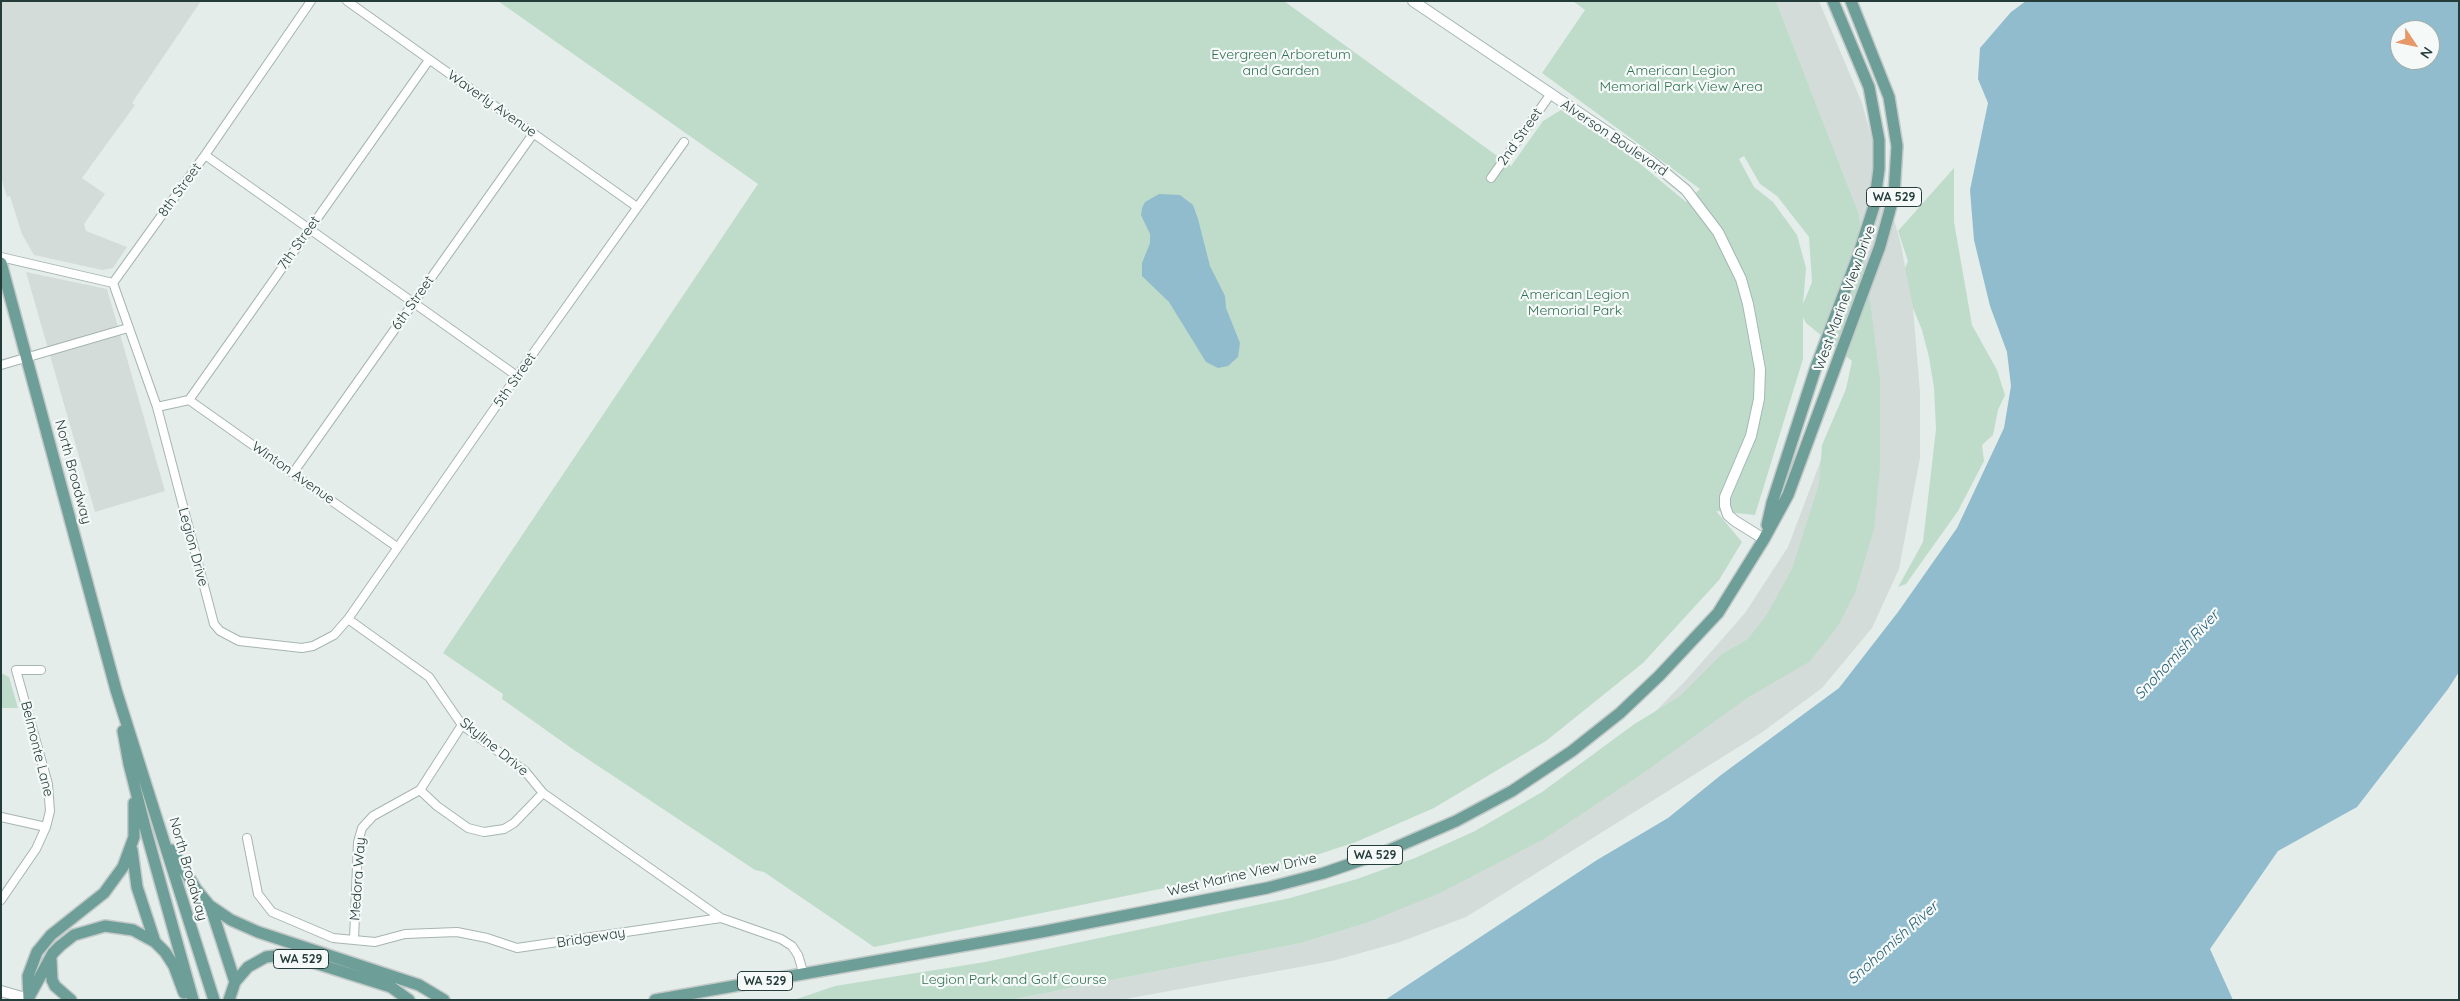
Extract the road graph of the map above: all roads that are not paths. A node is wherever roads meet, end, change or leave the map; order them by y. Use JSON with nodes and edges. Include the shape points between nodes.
{"nodes":[{"id":1,"x":311,"y":1,"type":"edge"},
{"id":2,"x":347,"y":1,"type":"edge"},
{"id":3,"x":1413,"y":1,"type":"edge"},
{"id":4,"x":1833,"y":1,"type":"edge"},
{"id":5,"x":1851,"y":1,"type":"edge"},
{"id":6,"x":429,"y":60,"type":"junction"},
{"id":7,"x":1550,"y":95,"type":"junction"},
{"id":8,"x":533,"y":134,"type":"junction"},
{"id":9,"x":684,"y":142,"type":"dead end"},
{"id":10,"x":205,"y":155,"type":"junction"},
{"id":11,"x":1491,"y":178,"type":"dead end"},
{"id":12,"x":637,"y":208,"type":"junction"},
{"id":13,"x":308,"y":229,"type":"junction"},
{"id":14,"x":1,"y":257,"type":"edge"},
{"id":15,"x":1,"y":263,"type":"edge"},
{"id":16,"x":113,"y":283,"type":"junction"},
{"id":17,"x":413,"y":304,"type":"junction"},
{"id":18,"x":128,"y":328,"type":"junction"},
{"id":19,"x":27,"y":359,"type":"junction"},
{"id":20,"x":1,"y":365,"type":"edge"},
{"id":21,"x":517,"y":376,"type":"junction"},
{"id":22,"x":189,"y":400,"type":"junction"},
{"id":23,"x":157,"y":407,"type":"junction"},
{"id":24,"x":294,"y":473,"type":"junction"},
{"id":25,"x":1764,"y":539,"type":"junction"},
{"id":26,"x":397,"y":547,"type":"junction"},
{"id":27,"x":348,"y":619,"type":"junction"},
{"id":28,"x":41,"y":670,"type":"dead end"},
{"id":29,"x":116,"y":690,"type":"junction"},
{"id":30,"x":462,"y":724,"type":"junction"},
{"id":31,"x":129,"y":764,"type":"junction"},
{"id":32,"x":420,"y":790,"type":"junction"},
{"id":33,"x":542,"y":793,"type":"junction"},
{"id":34,"x":1,"y":817,"type":"edge"},
{"id":35,"x":46,"y":827,"type":"junction"},
{"id":36,"x":161,"y":828,"type":"junction"},
{"id":37,"x":247,"y":838,"type":"dead end"},
{"id":38,"x":132,"y":845,"type":"junction"},
{"id":39,"x":1,"y":900,"type":"edge"},
{"id":40,"x":209,"y":905,"type":"junction"},
{"id":41,"x":721,"y":918,"type":"junction"},
{"id":42,"x":354,"y":939,"type":"junction"},
{"id":43,"x":154,"y":942,"type":"junction"},
{"id":44,"x":53,"y":953,"type":"junction"},
{"id":45,"x":804,"y":975,"type":"junction"},
{"id":46,"x":235,"y":982,"type":"junction"},
{"id":47,"x":419,"y":985,"type":"junction"},
{"id":48,"x":392,"y":987,"type":"junction"},
{"id":49,"x":1,"y":991,"type":"edge"},
{"id":50,"x":30,"y":999,"type":"edge"},
{"id":51,"x":71,"y":1000,"type":"edge"},
{"id":52,"x":188,"y":1000,"type":"edge"},
{"id":53,"x":193,"y":1000,"type":"edge"},
{"id":54,"x":214,"y":1000,"type":"edge"},
{"id":55,"x":229,"y":1000,"type":"edge"},
{"id":56,"x":400,"y":1000,"type":"edge"},
{"id":57,"x":409,"y":1000,"type":"edge"},
{"id":58,"x":435,"y":1000,"type":"edge"},
{"id":59,"x":444,"y":1000,"type":"edge"},
{"id":60,"x":655,"y":1000,"type":"edge"}],
"edges":[{"from":1,"to":10,"type":"street","name":"8th Street"},
{"from":2,"to":6,"type":"street","name":"Waverly Avenue"},
{"from":3,"to":7,"type":"main road","name":"Alverson Boulevard"},
{"from":4,"to":25,"type":"main road","name":"West Marine View Drive","number":"WA 529","via":[[1869,87],[1879,140],[1879,169],[1874,206],[1816,367],[1772,502]]},
{"from":5,"to":25,"type":"main road","name":"West Marine View Drive","number":"WA 529","via":[[1889,97],[1897,146],[1894,195],[1888,221],[1788,495]]},
{"from":6,"to":8,"type":"street","name":"Waverly Avenue"},
{"from":6,"to":13,"type":"street","name":"7th Street"},
{"from":7,"to":11,"type":"street","name":"2nd Street"},
{"from":7,"to":25,"type":"main road","name":"Alverson Boulevard","via":[[1671,177],[1703,210],[1731,256],[1753,318],[1760,369],[1759,399],[1752,436],[1725,497],[1725,506],[1735,521]]},
{"from":8,"to":12,"type":"street","name":"Waverly Avenue"},
{"from":8,"to":17,"type":"street","name":"6th Street"},
{"from":9,"to":12,"type":"street","name":"5th Street"},
{"from":10,"to":13,"type":"street"},
{"from":10,"to":16,"type":"street","name":"8th Street"},
{"from":12,"to":21,"type":"street","name":"5th Street"},
{"from":13,"to":17,"type":"street"},
{"from":13,"to":22,"type":"street","name":"7th Street"},
{"from":14,"to":16,"type":"street"},
{"from":15,"to":19,"type":"main road","name":"North Broadway"},
{"from":16,"to":18,"type":"street","name":"Legion Drive"},
{"from":17,"to":21,"type":"street"},
{"from":17,"to":24,"type":"street","name":"6th Street"},
{"from":18,"to":19,"type":"street"},
{"from":18,"to":23,"type":"street","name":"Legion Drive"},
{"from":19,"to":20,"type":"street"},
{"from":19,"to":29,"type":"main road","name":"North Broadway"},
{"from":21,"to":26,"type":"street","name":"5th Street"},
{"from":22,"to":23,"type":"street"},
{"from":22,"to":24,"type":"street","name":"Winton Avenue"},
{"from":23,"to":27,"type":"street","name":"Legion Drive","via":[[214,624],[220,631],[239,641],[302,648],[324,642]]},
{"from":24,"to":26,"type":"street","name":"Winton Avenue"},
{"from":25,"to":45,"type":"main road","name":"West Marine View Drive","number":"WA 529","via":[[1718,612],[1683,652],[1620,713],[1572,751],[1512,791],[1456,821],[1385,852],[1267,888]]},
{"from":26,"to":27,"type":"street","name":"5th Street"},
{"from":27,"to":30,"type":"street","name":"Skyline Drive","via":[[430,677]]},
{"from":28,"to":35,"type":"street","name":"Belmonte Lane","via":[[16,670],[48,784],[50,811]]},
{"from":29,"to":31,"type":"main road","name":"North Broadway"},
{"from":29,"to":36,"type":"main road","name":"North Broadway"},
{"from":30,"to":32,"type":"street","name":"Medora Way"},
{"from":30,"to":33,"type":"street","name":"Skyline Drive","via":[[526,771]]},
{"from":31,"to":38,"type":"main road","via":[[135,812]]},
{"from":31,"to":53,"type":"main road","name":"North Broadway"},
{"from":32,"to":33,"type":"street","via":[[436,806],[468,828],[484,832],[504,829],[514,823]]},
{"from":32,"to":42,"type":"street","name":"Medora Way","via":[[373,816],[362,828],[358,842]]},
{"from":33,"to":41,"type":"street","name":"Skyline Drive"},
{"from":34,"to":35,"type":"street"},
{"from":35,"to":39,"type":"street","name":"Belmonte Lane","via":[[36,849]]},
{"from":36,"to":40,"type":"main road","via":[[188,878]]},
{"from":36,"to":54,"type":"main road","name":"North Broadway"},
{"from":37,"to":42,"type":"street","name":"Bridgeway","via":[[258,894],[272,912],[333,938]]},
{"from":38,"to":43,"type":"main road","via":[[137,888]]},
{"from":38,"to":50,"type":"main road","via":[[123,867],[104,893],[51,935],[37,952],[28,976]]},
{"from":40,"to":46,"type":"main road"},
{"from":40,"to":47,"type":"main road","via":[[248,928]]},
{"from":41,"to":42,"type":"street","name":"Bridgeway","via":[[517,948],[458,932],[405,934],[375,942]]},
{"from":41,"to":45,"type":"street","name":"Bridgeway","via":[[782,939],[798,955]]},
{"from":43,"to":44,"type":"main road","via":[[132,930],[105,926],[74,934]]},
{"from":43,"to":52,"type":"main road","via":[[174,966]]},
{"from":44,"to":50,"type":"main road"},
{"from":44,"to":51,"type":"main road","via":[[50,964],[52,980]]},
{"from":45,"to":60,"type":"main road","number":"WA 529"},
{"from":46,"to":48,"type":"main road","number":"WA 529","via":[[255,962],[281,955]]},
{"from":46,"to":55,"type":"main road","number":"WA 529"},
{"from":47,"to":58,"type":"main road"},
{"from":47,"to":59,"type":"main road"},
{"from":48,"to":56,"type":"main road"},
{"from":48,"to":57,"type":"main road","number":"WA 529"},
{"from":49,"to":50,"type":"main road"}]}
